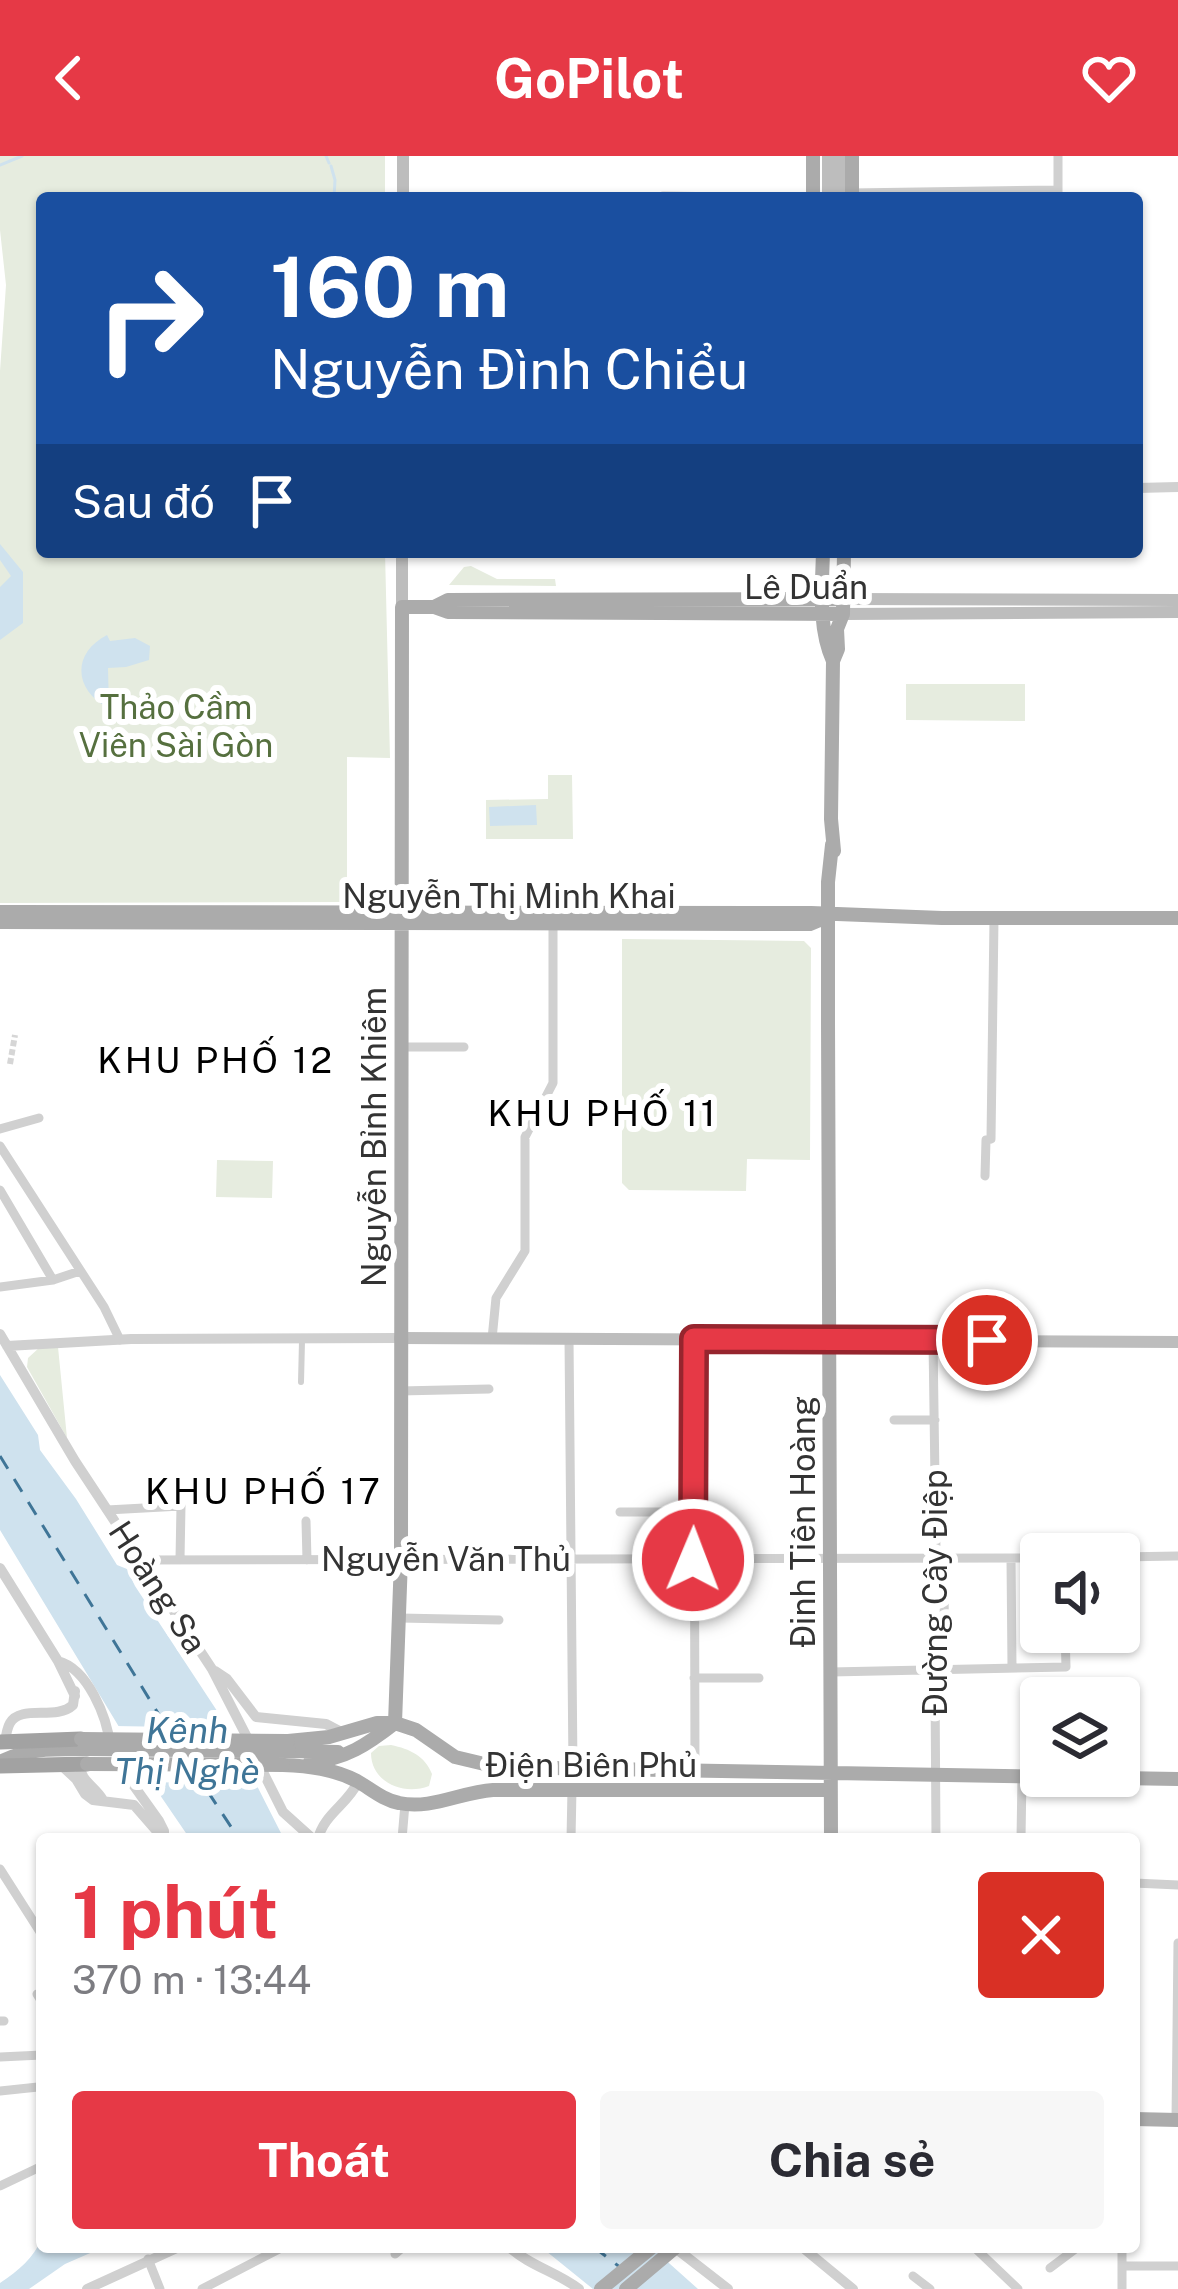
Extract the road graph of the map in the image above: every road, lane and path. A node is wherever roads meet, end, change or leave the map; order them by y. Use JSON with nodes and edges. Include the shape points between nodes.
{"nodes":[{"id":1,"x":403,"y":156,"type":"edge"},
{"id":2,"x":813,"y":156,"type":"edge"},
{"id":3,"x":828,"y":156,"type":"edge"},
{"id":4,"x":839,"y":156,"type":"edge"},
{"id":5,"x":852,"y":156,"type":"edge"},
{"id":6,"x":1058,"y":156,"type":"edge"},
{"id":7,"x":403,"y":192,"type":"edge"},
{"id":8,"x":813,"y":192,"type":"edge"},
{"id":9,"x":828,"y":192,"type":"edge"},
{"id":10,"x":847,"y":192,"type":"edge"},
{"id":11,"x":848,"y":192,"type":"edge"},
{"id":12,"x":1058,"y":192,"type":"edge"},
{"id":13,"x":1143,"y":488,"type":"edge"},
{"id":14,"x":1178,"y":488,"type":"edge"},
{"id":15,"x":402,"y":558,"type":"edge"},
{"id":16,"x":823,"y":558,"type":"edge"},
{"id":17,"x":844,"y":558,"type":"edge"},
{"id":18,"x":1178,"y":600,"type":"edge"},
{"id":19,"x":402,"y":607,"type":"junction"},
{"id":20,"x":822,"y":607,"type":"junction"},
{"id":21,"x":843,"y":607,"type":"junction"},
{"id":22,"x":1178,"y":612,"type":"edge"},
{"id":23,"x":833,"y":661,"type":"junction"},
{"id":24,"x":0,"y":912,"type":"edge"},
{"id":25,"x":831,"y":916,"type":"junction"},
{"id":26,"x":187,"y":917,"type":"junction"},
{"id":27,"x":402,"y":917,"type":"junction"},
{"id":28,"x":1178,"y":918,"type":"edge"},
{"id":29,"x":553,"y":919,"type":"junction"},
{"id":30,"x":994,"y":919,"type":"junction"},
{"id":31,"x":0,"y":922,"type":"edge"},
{"id":32,"x":400,"y":1047,"type":"junction"},
{"id":33,"x":464,"y":1047,"type":"dead end"},
{"id":34,"x":38,"y":1118,"type":"dead end"},
{"id":35,"x":0,"y":1129,"type":"edge"},
{"id":36,"x":0,"y":1146,"type":"edge"},
{"id":37,"x":985,"y":1176,"type":"dead end"},
{"id":38,"x":20,"y":1177,"type":"junction"},
{"id":39,"x":0,"y":1188,"type":"edge"},
{"id":40,"x":43,"y":1213,"type":"junction"},
{"id":41,"x":21,"y":1225,"type":"junction"},
{"id":42,"x":80,"y":1270,"type":"junction"},
{"id":43,"x":53,"y":1280,"type":"junction"},
{"id":44,"x":0,"y":1287,"type":"edge"},
{"id":45,"x":0,"y":1334,"type":"edge"},
{"id":46,"x":302,"y":1337,"type":"junction"},
{"id":47,"x":400,"y":1338,"type":"junction"},
{"id":48,"x":492,"y":1339,"type":"junction"},
{"id":49,"x":569,"y":1339,"type":"junction"},
{"id":50,"x":694,"y":1339,"type":"junction"},
{"id":51,"x":119,"y":1340,"type":"junction"},
{"id":52,"x":829,"y":1340,"type":"junction"},
{"id":53,"x":933,"y":1340,"type":"junction"},
{"id":54,"x":1178,"y":1342,"type":"edge"},
{"id":55,"x":7,"y":1346,"type":"junction"},
{"id":56,"x":301,"y":1382,"type":"dead end"},
{"id":57,"x":489,"y":1389,"type":"dead end"},
{"id":58,"x":400,"y":1391,"type":"junction"},
{"id":59,"x":894,"y":1420,"type":"dead end"},
{"id":60,"x":934,"y":1420,"type":"junction"},
{"id":61,"x":107,"y":1510,"type":"junction"},
{"id":62,"x":620,"y":1512,"type":"dead end"},
{"id":63,"x":693,"y":1512,"type":"junction"},
{"id":64,"x":306,"y":1521,"type":"dead end"},
{"id":65,"x":1178,"y":1556,"type":"edge"},
{"id":66,"x":1140,"y":1557,"type":"edge"},
{"id":67,"x":570,"y":1558,"type":"junction"},
{"id":68,"x":180,"y":1559,"type":"junction"},
{"id":69,"x":401,"y":1559,"type":"junction"},
{"id":70,"x":829,"y":1559,"type":"junction"},
{"id":71,"x":1011,"y":1559,"type":"junction"},
{"id":72,"x":1020,"y":1559,"type":"edge"},
{"id":73,"x":138,"y":1560,"type":"junction"},
{"id":74,"x":307,"y":1560,"type":"junction"},
{"id":75,"x":693,"y":1560,"type":"junction"},
{"id":76,"x":939,"y":1560,"type":"junction"},
{"id":77,"x":0,"y":1568,"type":"edge"},
{"id":78,"x":400,"y":1618,"type":"junction"},
{"id":79,"x":499,"y":1621,"type":"dead end"},
{"id":80,"x":1066,"y":1653,"type":"edge"},
{"id":81,"x":58,"y":1661,"type":"junction"},
{"id":82,"x":1012,"y":1667,"type":"junction"},
{"id":83,"x":212,"y":1669,"type":"junction"},
{"id":84,"x":938,"y":1669,"type":"junction"},
{"id":85,"x":831,"y":1672,"type":"junction"},
{"id":86,"x":694,"y":1678,"type":"junction"},
{"id":87,"x":759,"y":1678,"type":"dead end"},
{"id":88,"x":78,"y":1691,"type":"junction"},
{"id":89,"x":94,"y":1700,"type":"junction"},
{"id":90,"x":395,"y":1723,"type":"junction"},
{"id":91,"x":343,"y":1733,"type":"junction"},
{"id":92,"x":2,"y":1742,"type":"edge"},
{"id":93,"x":83,"y":1754,"type":"junction"},
{"id":94,"x":288,"y":1757,"type":"junction"},
{"id":95,"x":0,"y":1764,"type":"edge"},
{"id":96,"x":60,"y":1764,"type":"junction"},
{"id":97,"x":572,"y":1768,"type":"junction"},
{"id":98,"x":695,"y":1771,"type":"junction"},
{"id":99,"x":830,"y":1772,"type":"junction"},
{"id":100,"x":796,"y":1773,"type":"junction"},
{"id":101,"x":936,"y":1775,"type":"junction"},
{"id":102,"x":1020,"y":1776,"type":"edge"},
{"id":103,"x":1140,"y":1781,"type":"edge"},
{"id":104,"x":358,"y":1782,"type":"junction"},
{"id":105,"x":1176,"y":1782,"type":"edge"},
{"id":106,"x":572,"y":1789,"type":"junction"},
{"id":107,"x":830,"y":1790,"type":"junction"},
{"id":108,"x":797,"y":1792,"type":"junction"},
{"id":109,"x":1022,"y":1797,"type":"edge"},
{"id":110,"x":103,"y":1800,"type":"junction"},
{"id":111,"x":404,"y":1804,"type":"junction"},
{"id":112,"x":158,"y":1833,"type":"edge"},
{"id":113,"x":164,"y":1833,"type":"edge"},
{"id":114,"x":306,"y":1833,"type":"edge"},
{"id":115,"x":318,"y":1833,"type":"edge"},
{"id":116,"x":402,"y":1833,"type":"edge"},
{"id":117,"x":571,"y":1833,"type":"edge"},
{"id":118,"x":831,"y":1833,"type":"edge"},
{"id":119,"x":937,"y":1833,"type":"edge"},
{"id":120,"x":1021,"y":1833,"type":"edge"},
{"id":121,"x":0,"y":1869,"type":"edge"},
{"id":122,"x":1140,"y":1883,"type":"edge"},
{"id":123,"x":1178,"y":1885,"type":"edge"},
{"id":124,"x":36,"y":1925,"type":"edge"},
{"id":125,"x":1178,"y":1942,"type":"edge"},
{"id":126,"x":36,"y":2055,"type":"edge"},
{"id":127,"x":0,"y":2057,"type":"edge"},
{"id":128,"x":36,"y":2087,"type":"edge"},
{"id":129,"x":0,"y":2091,"type":"edge"},
{"id":130,"x":1140,"y":2119,"type":"edge"},
{"id":131,"x":1177,"y":2120,"type":"edge"},
{"id":132,"x":36,"y":2169,"type":"edge"},
{"id":133,"x":0,"y":2186,"type":"edge"},
{"id":134,"x":163,"y":2253,"type":"edge"},
{"id":135,"x":271,"y":2253,"type":"edge"},
{"id":136,"x":517,"y":2253,"type":"edge"},
{"id":137,"x":645,"y":2253,"type":"edge"},
{"id":138,"x":668,"y":2253,"type":"edge"},
{"id":139,"x":683,"y":2253,"type":"edge"},
{"id":140,"x":809,"y":2253,"type":"edge"},
{"id":141,"x":980,"y":2253,"type":"edge"},
{"id":142,"x":1070,"y":2253,"type":"edge"},
{"id":143,"x":1122,"y":2253,"type":"edge"},
{"id":144,"x":148,"y":2259,"type":"junction"},
{"id":145,"x":1122,"y":2266,"type":"junction"},
{"id":146,"x":1178,"y":2266,"type":"edge"},
{"id":147,"x":1051,"y":2268,"type":"dead end"},
{"id":148,"x":913,"y":2276,"type":"dead end"},
{"id":149,"x":87,"y":2289,"type":"edge"},
{"id":150,"x":160,"y":2289,"type":"edge"},
{"id":151,"x":202,"y":2289,"type":"edge"},
{"id":152,"x":579,"y":2289,"type":"edge"},
{"id":153,"x":601,"y":2289,"type":"edge"},
{"id":154,"x":626,"y":2289,"type":"edge"},
{"id":155,"x":728,"y":2289,"type":"edge"},
{"id":156,"x":853,"y":2289,"type":"edge"},
{"id":157,"x":930,"y":2289,"type":"edge"},
{"id":158,"x":1018,"y":2289,"type":"edge"},
{"id":159,"x":1122,"y":2289,"type":"edge"}],
"edges":[{"from":1,"to":7,"type":"main road"},
{"from":2,"to":8,"type":"main road"},
{"from":3,"to":9,"type":"main road"},
{"from":4,"to":10,"type":"main road"},
{"from":5,"to":11,"type":"main road"},
{"from":6,"to":12,"type":"street"},
{"from":13,"to":14,"type":"street"},
{"from":15,"to":19,"type":"main road","name":"Nguyễn Bỉnh Khiêm"},
{"from":16,"to":20,"type":"main road","name":"Đinh Tiên Hoàng"},
{"from":17,"to":21,"type":"main road","name":"Đinh Tiên Hoàng"},
{"from":18,"to":21,"type":"main road","name":"Lê Duẩn"},
{"from":19,"to":20,"type":"main road","name":"Lê Duẩn","via":[[448,600]]},
{"from":19,"to":27,"type":"main road","name":"Nguyễn Bỉnh Khiêm"},
{"from":20,"to":21,"type":"main road","name":"Lê Duẩn"},
{"from":20,"to":23,"type":"main road","name":"Đinh Tiên Hoàng"},
{"from":21,"to":22,"type":"main road","name":"Lê Duẩn"},
{"from":21,"to":23,"type":"main road","name":"Đinh Tiên Hoàng"},
{"from":23,"to":25,"type":"main road","name":"Đinh Tiên Hoàng"},
{"from":24,"to":26,"type":"main road","name":"Nguyễn Thị Minh Khai"},
{"from":25,"to":29,"type":"main road","name":"Nguyễn Thị Minh Khai","via":[[810,924]]},
{"from":25,"to":30,"type":"main road","name":"Nguyễn Thị Minh Khai"},
{"from":25,"to":52,"type":"main road","name":"Đinh Tiên Hoàng"},
{"from":26,"to":27,"type":"main road","name":"Nguyễn Thị Minh Khai"},
{"from":26,"to":31,"type":"main road","name":"Nguyễn Thị Minh Khai"},
{"from":27,"to":29,"type":"main road","name":"Nguyễn Thị Minh Khai"},
{"from":27,"to":32,"type":"main road","name":"Nguyễn Bỉnh Khiêm"},
{"from":28,"to":30,"type":"main road","name":"Nguyễn Thị Minh Khai"},
{"from":29,"to":48,"type":"street","via":[[553,1083],[525,1137],[525,1251],[496,1298]]},
{"from":30,"to":37,"type":"street"},
{"from":32,"to":33,"type":"street"},
{"from":32,"to":47,"type":"main road","name":"Nguyễn Bỉnh Khiêm"},
{"from":34,"to":35,"type":"street"},
{"from":36,"to":38,"type":"street"},
{"from":38,"to":39,"type":"street"},
{"from":38,"to":40,"type":"street"},
{"from":39,"to":41,"type":"street"},
{"from":40,"to":41,"type":"street"},
{"from":40,"to":42,"type":"street"},
{"from":41,"to":43,"type":"street"},
{"from":42,"to":43,"type":"street"},
{"from":42,"to":51,"type":"street"},
{"from":43,"to":44,"type":"street"},
{"from":45,"to":55,"type":"street","name":"Hoàng Sa"},
{"from":46,"to":47,"type":"street"},
{"from":46,"to":51,"type":"street"},
{"from":46,"to":56,"type":"street"},
{"from":47,"to":48,"type":"main road"},
{"from":47,"to":58,"type":"main road","name":"Nguyễn Bỉnh Khiêm"},
{"from":48,"to":49,"type":"main road"},
{"from":49,"to":50,"type":"main road"},
{"from":49,"to":67,"type":"street"},
{"from":50,"to":52,"type":"main road"},
{"from":50,"to":63,"type":"street"},
{"from":51,"to":55,"type":"street"},
{"from":52,"to":53,"type":"main road"},
{"from":52,"to":70,"type":"main road","name":"Đinh Tiên Hoàng"},
{"from":53,"to":54,"type":"main road"},
{"from":53,"to":60,"type":"street","name":"Đường Cây Điệp"},
{"from":55,"to":61,"type":"street","name":"Hoàng Sa"},
{"from":57,"to":58,"type":"street"},
{"from":58,"to":69,"type":"main road","name":"Nguyễn Bỉnh Khiêm"},
{"from":59,"to":60,"type":"street"},
{"from":60,"to":76,"type":"street","name":"Đường Cây Điệp"},
{"from":61,"to":68,"type":"street","via":[[181,1506]]},
{"from":61,"to":73,"type":"street","name":"Hoàng Sa"},
{"from":62,"to":63,"type":"street"},
{"from":63,"to":75,"type":"street"},
{"from":64,"to":74,"type":"street"},
{"from":65,"to":66,"type":"street"},
{"from":67,"to":69,"type":"street","name":"Nguyễn Văn Thủ"},
{"from":67,"to":75,"type":"street","name":"Nguyễn Văn Thủ"},
{"from":67,"to":97,"type":"street"},
{"from":68,"to":73,"type":"street","name":"Nguyễn Văn Thủ"},
{"from":68,"to":74,"type":"street","name":"Nguyễn Văn Thủ"},
{"from":69,"to":74,"type":"street","name":"Nguyễn Văn Thủ"},
{"from":69,"to":78,"type":"main road","name":"Nguyễn Bỉnh Khiêm"},
{"from":70,"to":75,"type":"street","name":"Nguyễn Văn Thủ"},
{"from":70,"to":76,"type":"street","name":"Nguyễn Văn Thủ"},
{"from":70,"to":85,"type":"main road","name":"Đinh Tiên Hoàng"},
{"from":71,"to":72,"type":"street","name":"Nguyễn Văn Thủ"},
{"from":71,"to":76,"type":"street","name":"Nguyễn Văn Thủ"},
{"from":71,"to":82,"type":"street"},
{"from":73,"to":83,"type":"street","name":"Hoàng Sa"},
{"from":75,"to":86,"type":"street"},
{"from":76,"to":84,"type":"street","name":"Đường Cây Điệp"},
{"from":77,"to":81,"type":"street"},
{"from":78,"to":79,"type":"street"},
{"from":78,"to":90,"type":"main road","name":"Nguyễn Bỉnh Khiêm"},
{"from":80,"to":82,"type":"street","via":[[1066,1667]]},
{"from":81,"to":88,"type":"street"},
{"from":81,"to":89,"type":"street","via":[[71,1664]]},
{"from":82,"to":84,"type":"street"},
{"from":83,"to":91,"type":"street","via":[[256,1717]]},
{"from":83,"to":114,"type":"street","name":"Hoàng Sa","via":[[283,1812]]},
{"from":84,"to":85,"type":"street"},
{"from":84,"to":101,"type":"street","name":"Đường Cây Điệp"},
{"from":85,"to":99,"type":"main road","name":"Đinh Tiên Hoàng"},
{"from":86,"to":87,"type":"street"},
{"from":86,"to":98,"type":"street"},
{"from":88,"to":89,"type":"street"},
{"from":88,"to":92,"type":"street","via":[[64,1713],[20,1714]]},
{"from":89,"to":113,"type":"street","via":[[114,1759]]},
{"from":90,"to":91,"type":"main road"},
{"from":90,"to":94,"type":"main road","via":[[355,1752]]},
{"from":90,"to":97,"type":"main road","name":"Ðiện Biên Phủ","via":[[474,1763]]},
{"from":91,"to":94,"type":"main road"},
{"from":92,"to":93,"type":"highway"},
{"from":93,"to":94,"type":"main road","bridge":true},
{"from":93,"to":94,"type":"main road","bridge":true},
{"from":93,"to":95,"type":"main road","via":[[39,1748]]},
{"from":93,"to":96,"type":"highway"},
{"from":93,"to":110,"type":"street","via":[[82,1777]]},
{"from":94,"to":104,"type":"main road"},
{"from":95,"to":96,"type":"highway"},
{"from":96,"to":110,"type":"street","via":[[85,1794]]},
{"from":97,"to":98,"type":"main road","name":"Ðiện Biên Phủ"},
{"from":98,"to":100,"type":"main road","name":"Ðiện Biên Phủ"},
{"from":99,"to":100,"type":"main road","name":"Ðiện Biên Phủ"},
{"from":99,"to":101,"type":"main road","name":"Ðiện Biên Phủ"},
{"from":99,"to":107,"type":"main road","name":"Đinh Tiên Hoàng"},
{"from":100,"to":108,"type":"main road"},
{"from":101,"to":102,"type":"main road","name":"Ðiện Biên Phủ"},
{"from":101,"to":119,"type":"street","name":"Đường Cây Điệp"},
{"from":103,"to":105,"type":"main road","name":"Ðiện Biên Phủ"},
{"from":104,"to":111,"type":"main road"},
{"from":104,"to":115,"type":"street"},
{"from":106,"to":108,"type":"main road","name":"Ðiện Biên Phủ"},
{"from":106,"to":111,"type":"main road","name":"Ðiện Biên Phủ","via":[[481,1791]]},
{"from":106,"to":117,"type":"street"},
{"from":107,"to":108,"type":"main road","name":"Ðiện Biên Phủ"},
{"from":107,"to":118,"type":"main road","name":"Đinh Tiên Hoàng"},
{"from":109,"to":120,"type":"street"},
{"from":110,"to":112,"type":"street","via":[[134,1805]]},
{"from":111,"to":116,"type":"street"},
{"from":121,"to":124,"type":"street"},
{"from":122,"to":123,"type":"street"},
{"from":125,"to":131,"type":"street"},
{"from":126,"to":127,"type":"street"},
{"from":128,"to":129,"type":"street"},
{"from":130,"to":131,"type":"main road"},
{"from":132,"to":133,"type":"street"},
{"from":134,"to":144,"type":"street"},
{"from":135,"to":151,"type":"street"},
{"from":136,"to":152,"type":"street"},
{"from":137,"to":153,"type":"main road"},
{"from":138,"to":154,"type":"main road","bridge":true},
{"from":139,"to":155,"type":"street"},
{"from":140,"to":156,"type":"street"},
{"from":141,"to":158,"type":"street"},
{"from":142,"to":147,"type":"street"},
{"from":143,"to":145,"type":"street"},
{"from":144,"to":149,"type":"street"},
{"from":144,"to":150,"type":"street"},
{"from":145,"to":146,"type":"street"},
{"from":145,"to":159,"type":"street"},
{"from":148,"to":157,"type":"street"}]}
